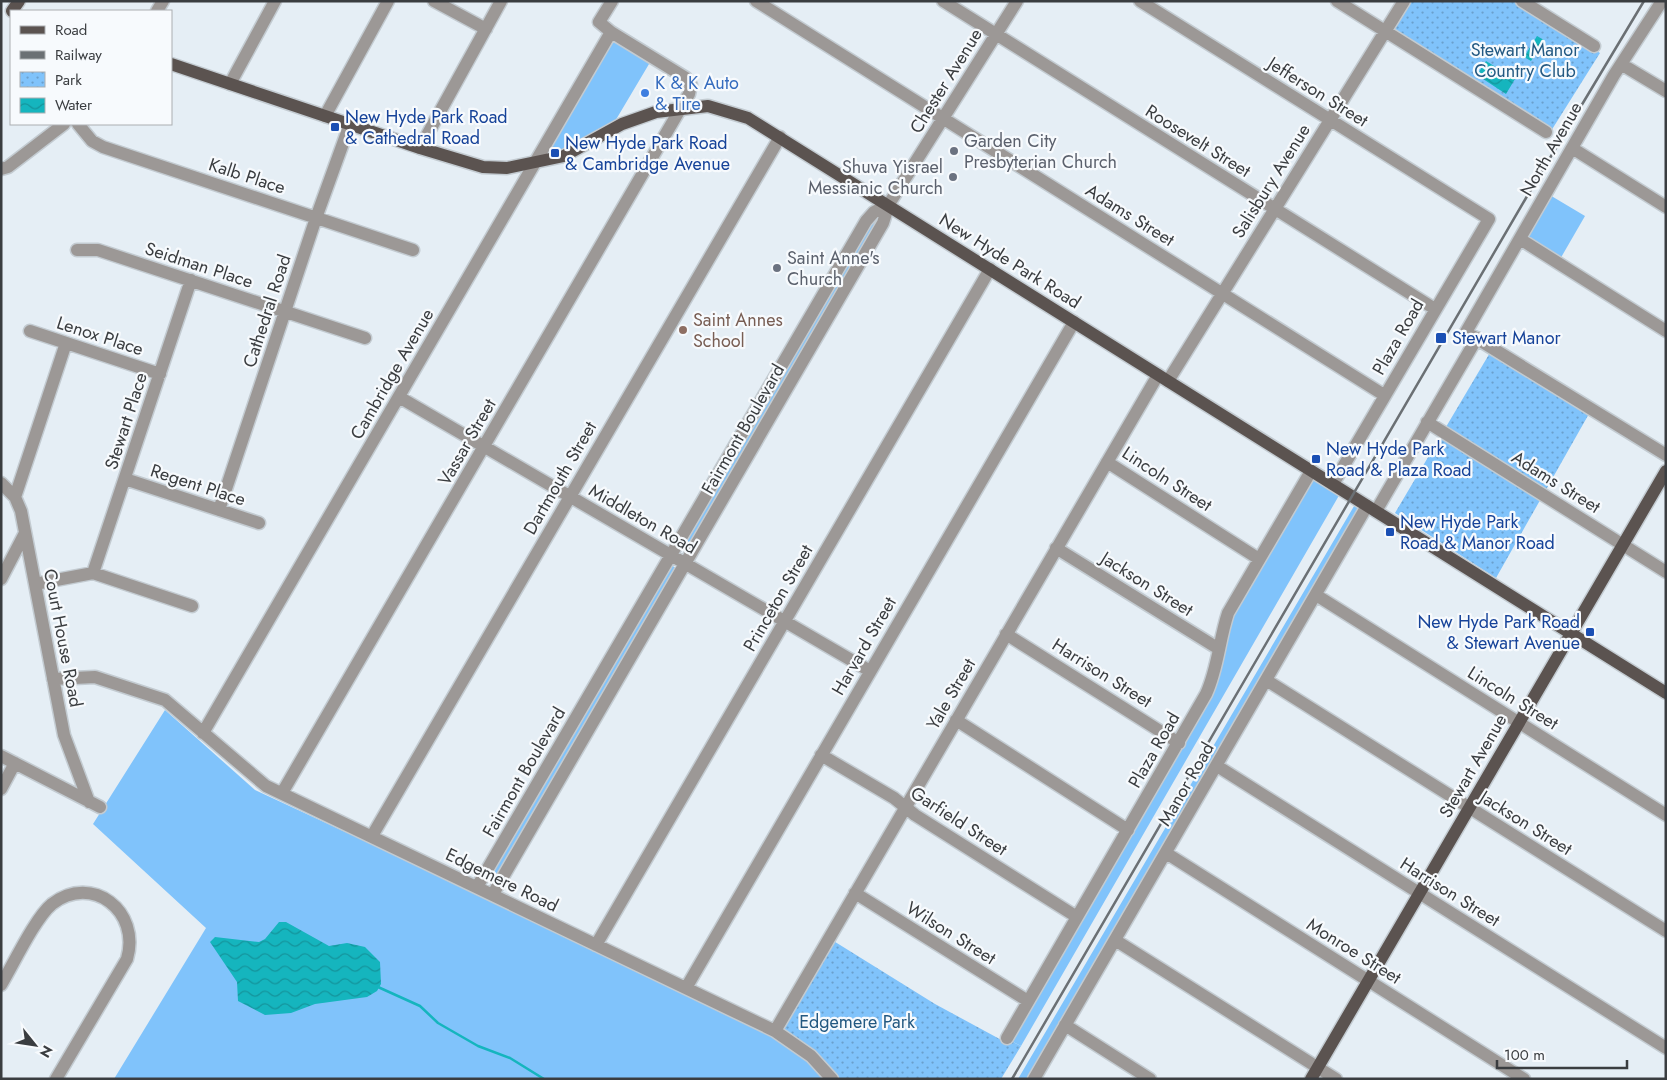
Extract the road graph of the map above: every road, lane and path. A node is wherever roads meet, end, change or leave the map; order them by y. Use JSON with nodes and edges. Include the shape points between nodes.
{"nodes":[{"id":1,"x":275,"y":1,"type":"edge"},
{"id":2,"x":388,"y":1,"type":"edge"},
{"id":3,"x":434,"y":1,"type":"edge"},
{"id":4,"x":501,"y":1,"type":"edge"},
{"id":5,"x":612,"y":1,"type":"edge"},
{"id":6,"x":756,"y":1,"type":"edge"},
{"id":7,"x":943,"y":1,"type":"edge"},
{"id":8,"x":1017,"y":1,"type":"edge"},
{"id":9,"x":1140,"y":1,"type":"edge"},
{"id":10,"x":1337,"y":1,"type":"edge"},
{"id":11,"x":1404,"y":1,"type":"edge"},
{"id":12,"x":1522,"y":1,"type":"edge"},
{"id":13,"x":1662,"y":1,"type":"edge"},
{"id":14,"x":486,"y":29,"type":"junction"},
{"id":15,"x":611,"y":32,"type":"junction"},
{"id":16,"x":1385,"y":32,"type":"junction"},
{"id":17,"x":996,"y":35,"type":"junction"},
{"id":18,"x":1594,"y":46,"type":"dead end"},
{"id":19,"x":172,"y":64,"type":"edge"},
{"id":20,"x":1621,"y":64,"type":"junction"},
{"id":21,"x":230,"y":84,"type":"junction"},
{"id":22,"x":1666,"y":91,"type":"edge"},
{"id":23,"x":681,"y":108,"type":"junction"},
{"id":24,"x":326,"y":116,"type":"junction"},
{"id":25,"x":943,"y":118,"type":"junction"},
{"id":26,"x":1330,"y":120,"type":"junction"},
{"id":27,"x":350,"y":124,"type":"junction"},
{"id":28,"x":63,"y":125,"type":"edge"},
{"id":29,"x":79,"y":125,"type":"edge"},
{"id":30,"x":1546,"y":132,"type":"dead end"},
{"id":31,"x":780,"y":137,"type":"junction"},
{"id":32,"x":420,"y":148,"type":"junction"},
{"id":33,"x":1572,"y":148,"type":"junction"},
{"id":34,"x":536,"y":164,"type":"junction"},
{"id":35,"x":1,"y":169,"type":"edge"},
{"id":36,"x":889,"y":204,"type":"junction"},
{"id":37,"x":1666,"y":208,"type":"edge"},
{"id":38,"x":1274,"y":209,"type":"junction"},
{"id":39,"x":1477,"y":212,"type":"joint"},
{"id":40,"x":316,"y":218,"type":"junction"},
{"id":41,"x":1520,"y":239,"type":"junction"},
{"id":42,"x":77,"y":250,"type":"dead end"},
{"id":43,"x":413,"y":250,"type":"dead end"},
{"id":44,"x":990,"y":269,"type":"junction"},
{"id":45,"x":191,"y":280,"type":"junction"},
{"id":46,"x":1222,"y":293,"type":"junction"},
{"id":47,"x":1435,"y":309,"type":"junction"},
{"id":48,"x":285,"y":312,"type":"junction"},
{"id":49,"x":1074,"y":322,"type":"junction"},
{"id":50,"x":30,"y":331,"type":"dead end"},
{"id":51,"x":1666,"y":331,"type":"edge"},
{"id":52,"x":365,"y":338,"type":"dead end"},
{"id":53,"x":1477,"y":338,"type":"junction"},
{"id":54,"x":66,"y":343,"type":"junction"},
{"id":55,"x":160,"y":374,"type":"junction"},
{"id":56,"x":1163,"y":378,"type":"junction"},
{"id":57,"x":1384,"y":396,"type":"junction"},
{"id":58,"x":399,"y":397,"type":"junction"},
{"id":59,"x":1428,"y":422,"type":"junction"},
{"id":60,"x":484,"y":447,"type":"junction"},
{"id":61,"x":1666,"y":455,"type":"edge"},
{"id":62,"x":1107,"y":462,"type":"junction"},
{"id":63,"x":1311,"y":471,"type":"junction"},
{"id":64,"x":1666,"y":471,"type":"edge"},
{"id":65,"x":125,"y":479,"type":"junction"},
{"id":66,"x":1,"y":483,"type":"edge"},
{"id":67,"x":1333,"y":484,"type":"junction"},
{"id":68,"x":570,"y":496,"type":"junction"},
{"id":69,"x":14,"y":497,"type":"junction"},
{"id":70,"x":1371,"y":508,"type":"junction"},
{"id":71,"x":219,"y":510,"type":"junction"},
{"id":72,"x":259,"y":524,"type":"dead end"},
{"id":73,"x":26,"y":533,"type":"junction"},
{"id":74,"x":1622,"y":544,"type":"junction"},
{"id":75,"x":1056,"y":548,"type":"junction"},
{"id":76,"x":670,"y":555,"type":"junction"},
{"id":77,"x":1259,"y":559,"type":"junction"},
{"id":78,"x":685,"y":564,"type":"junction"},
{"id":79,"x":1666,"y":572,"type":"edge"},
{"id":80,"x":93,"y":573,"type":"junction"},
{"id":81,"x":1,"y":578,"type":"edge"},
{"id":82,"x":35,"y":584,"type":"junction"},
{"id":83,"x":1316,"y":595,"type":"junction"},
{"id":84,"x":192,"y":606,"type":"dead end"},
{"id":85,"x":785,"y":622,"type":"junction"},
{"id":86,"x":1570,"y":633,"type":"junction"},
{"id":87,"x":1006,"y":634,"type":"junction"},
{"id":88,"x":1220,"y":649,"type":"junction"},
{"id":89,"x":870,"y":671,"type":"junction"},
{"id":90,"x":53,"y":679,"type":"junction"},
{"id":91,"x":1266,"y":680,"type":"junction"},
{"id":92,"x":1666,"y":693,"type":"edge"},
{"id":93,"x":956,"y":720,"type":"junction"},
{"id":94,"x":1518,"y":722,"type":"junction"},
{"id":95,"x":203,"y":733,"type":"junction"},
{"id":96,"x":1179,"y":743,"type":"junction"},
{"id":97,"x":1,"y":756,"type":"edge"},
{"id":98,"x":821,"y":756,"type":"junction"},
{"id":99,"x":15,"y":763,"type":"junction"},
{"id":100,"x":1217,"y":766,"type":"junction"},
{"id":101,"x":1,"y":788,"type":"edge"},
{"id":102,"x":282,"y":793,"type":"junction"},
{"id":103,"x":905,"y":807,"type":"junction"},
{"id":104,"x":1469,"y":808,"type":"junction"},
{"id":105,"x":1666,"y":815,"type":"edge"},
{"id":106,"x":1128,"y":830,"type":"junction"},
{"id":107,"x":372,"y":836,"type":"junction"},
{"id":108,"x":1166,"y":853,"type":"junction"},
{"id":109,"x":477,"y":887,"type":"junction"},
{"id":110,"x":855,"y":893,"type":"junction"},
{"id":111,"x":1419,"y":893,"type":"junction"},
{"id":112,"x":493,"y":894,"type":"junction"},
{"id":113,"x":1077,"y":917,"type":"junction"},
{"id":114,"x":1666,"y":931,"type":"edge"},
{"id":115,"x":1115,"y":940,"type":"junction"},
{"id":116,"x":596,"y":945,"type":"junction"},
{"id":117,"x":1368,"y":980,"type":"junction"},
{"id":118,"x":1,"y":985,"type":"edge"},
{"id":119,"x":686,"y":988,"type":"junction"},
{"id":120,"x":1028,"y":1001,"type":"junction"},
{"id":121,"x":1065,"y":1025,"type":"junction"},
{"id":122,"x":776,"y":1031,"type":"junction"},
{"id":123,"x":1007,"y":1038,"type":"dead end"},
{"id":124,"x":1666,"y":1048,"type":"edge"},
{"id":125,"x":1318,"y":1067,"type":"junction"},
{"id":126,"x":56,"y":1079,"type":"edge"},
{"id":127,"x":832,"y":1079,"type":"edge"},
{"id":128,"x":1034,"y":1079,"type":"edge"},
{"id":129,"x":1150,"y":1079,"type":"edge"},
{"id":130,"x":1311,"y":1079,"type":"edge"},
{"id":131,"x":1336,"y":1079,"type":"edge"},
{"id":132,"x":1524,"y":1079,"type":"edge"}],
"edges":[{"from":1,"to":21,"type":"street"},
{"from":2,"to":24,"type":"street"},
{"from":3,"to":14,"type":"street"},
{"from":4,"to":14,"type":"street"},
{"from":5,"to":15,"type":"street","via":[[599,22]]},
{"from":6,"to":25,"type":"street","name":"Adams Street"},
{"from":7,"to":17,"type":"street","name":"Roosevelt Street"},
{"from":8,"to":17,"type":"street","name":"Chester Avenue"},
{"from":9,"to":26,"type":"street","name":"Jefferson Street"},
{"from":10,"to":16,"type":"street"},
{"from":11,"to":16,"type":"street","name":"Salisbury Avenue"},
{"from":12,"to":18,"type":"street"},
{"from":13,"to":20,"type":"street","name":"North Avenue"},
{"from":14,"to":32,"type":"street"},
{"from":15,"to":23,"type":"street","name":"Vassar Street","via":[[686,78],[691,86]]},
{"from":15,"to":34,"type":"street","name":"Cambridge Avenue"},
{"from":16,"to":26,"type":"street","name":"Salisbury Avenue"},
{"from":16,"to":30,"type":"street"},
{"from":17,"to":25,"type":"street","name":"Chester Avenue"},
{"from":17,"to":38,"type":"street","name":"Roosevelt Street"},
{"from":19,"to":21,"type":"main road","name":"New Hyde Park Road"},
{"from":20,"to":22,"type":"street"},
{"from":20,"to":33,"type":"street","name":"North Avenue"},
{"from":21,"to":24,"type":"main road","name":"New Hyde Park Road"},
{"from":23,"to":31,"type":"main road","name":"New Hyde Park Road","via":[[708,106],[724,110],[748,118]]},
{"from":23,"to":34,"type":"main road","name":"New Hyde Park Road","via":[[636,118],[572,152]]},
{"from":23,"to":60,"type":"street","name":"Vassar Street"},
{"from":24,"to":27,"type":"main road","name":"New Hyde Park Road"},
{"from":25,"to":36,"type":"street","name":"Chester Avenue"},
{"from":25,"to":46,"type":"street","name":"Adams Street"},
{"from":26,"to":38,"type":"street","name":"Salisbury Avenue"},
{"from":26,"to":39,"type":"street","name":"Jefferson Street"},
{"from":27,"to":32,"type":"main road","name":"New Hyde Park Road"},
{"from":27,"to":40,"type":"street","name":"Cathedral Road"},
{"from":28,"to":35,"type":"street"},
{"from":29,"to":40,"type":"street","name":"Kalb Place","via":[[92,141],[103,147]]},
{"from":31,"to":36,"type":"main road","name":"New Hyde Park Road"},
{"from":31,"to":68,"type":"street","name":"Dartmouth Street"},
{"from":32,"to":34,"type":"main road","name":"New Hyde Park Road","via":[[484,167]]},
{"from":33,"to":37,"type":"street"},
{"from":33,"to":41,"type":"street","name":"North Avenue"},
{"from":34,"to":58,"type":"street","name":"Cambridge Avenue"},
{"from":36,"to":44,"type":"main road","name":"New Hyde Park Road"},
{"from":36,"to":76,"type":"street","name":"Fairmont Boulevard","via":[[866,221]]},
{"from":36,"to":78,"type":"street","name":"Fairmont Boulevard","via":[[883,223]]},
{"from":38,"to":46,"type":"street","name":"Salisbury Avenue"},
{"from":38,"to":47,"type":"street","name":"Roosevelt Street"},
{"from":39,"to":47,"type":"street","name":"Plaza Road","via":[[1488,219]]},
{"from":40,"to":43,"type":"street","name":"Kalb Place"},
{"from":40,"to":48,"type":"street","name":"Cathedral Road"},
{"from":41,"to":51,"type":"street"},
{"from":41,"to":53,"type":"street","via":[[1466,332]]},
{"from":42,"to":45,"type":"street","name":"Seidman Place","via":[[98,250]]},
{"from":44,"to":49,"type":"main road","name":"New Hyde Park Road"},
{"from":44,"to":85,"type":"street","name":"Princeton Street"},
{"from":45,"to":48,"type":"street","name":"Seidman Place"},
{"from":45,"to":55,"type":"street","name":"Stewart Place"},
{"from":46,"to":56,"type":"street","name":"Salisbury Avenue"},
{"from":46,"to":57,"type":"street","name":"Adams Street"},
{"from":47,"to":57,"type":"street","name":"Plaza Road"},
{"from":48,"to":52,"type":"street","name":"Seidman Place"},
{"from":48,"to":71,"type":"street","name":"Cathedral Road"},
{"from":49,"to":56,"type":"main road","name":"New Hyde Park Road"},
{"from":49,"to":89,"type":"street","name":"Harvard Street"},
{"from":50,"to":54,"type":"street","name":"Lenox Place"},
{"from":53,"to":59,"type":"street","name":"Manor Road"},
{"from":53,"to":61,"type":"street"},
{"from":54,"to":55,"type":"street","name":"Lenox Place"},
{"from":54,"to":69,"type":"street"},
{"from":55,"to":65,"type":"street","name":"Stewart Place"},
{"from":56,"to":62,"type":"street","name":"Yale Street"},
{"from":56,"to":63,"type":"main road","name":"New Hyde Park Road"},
{"from":57,"to":67,"type":"street","name":"Plaza Road"},
{"from":58,"to":60,"type":"street","name":"Middleton Road"},
{"from":58,"to":95,"type":"street","name":"Cambridge Avenue"},
{"from":59,"to":70,"type":"street","name":"Manor Road"},
{"from":59,"to":74,"type":"street","name":"Adams Street"},
{"from":60,"to":68,"type":"street","name":"Middleton Road"},
{"from":60,"to":102,"type":"street","name":"Vassar Street"},
{"from":62,"to":75,"type":"street","name":"Yale Street"},
{"from":62,"to":77,"type":"street","name":"Lincoln Street"},
{"from":63,"to":67,"type":"main road","name":"New Hyde Park Road"},
{"from":63,"to":77,"type":"street","name":"Plaza Road"},
{"from":64,"to":74,"type":"main road","name":"Stewart Avenue"},
{"from":65,"to":71,"type":"street","name":"Regent Place"},
{"from":65,"to":80,"type":"street","name":"Stewart Place"},
{"from":66,"to":69,"type":"street","name":"Court House Road"},
{"from":67,"to":70,"type":"main road","name":"New Hyde Park Road"},
{"from":68,"to":76,"type":"street","name":"Middleton Road"},
{"from":68,"to":107,"type":"street","name":"Dartmouth Street"},
{"from":69,"to":73,"type":"street","name":"Court House Road"},
{"from":70,"to":83,"type":"street","name":"Manor Road"},
{"from":70,"to":86,"type":"main road","name":"New Hyde Park Road"},
{"from":71,"to":72,"type":"street","name":"Regent Place"},
{"from":73,"to":81,"type":"street"},
{"from":73,"to":82,"type":"street","name":"Court House Road"},
{"from":74,"to":79,"type":"street","name":"Adams Street"},
{"from":74,"to":86,"type":"main road","name":"Stewart Avenue"},
{"from":75,"to":87,"type":"street","name":"Yale Street"},
{"from":75,"to":88,"type":"street","name":"Jackson Street"},
{"from":76,"to":78,"type":"street","name":"Middleton Road"},
{"from":76,"to":109,"type":"street","name":"Fairmont Boulevard"},
{"from":77,"to":88,"type":"street","name":"Plaza Road","via":[[1228,613]]},
{"from":78,"to":85,"type":"street","name":"Middleton Road"},
{"from":78,"to":112,"type":"street","name":"Fairmont Boulevard"},
{"from":80,"to":82,"type":"street"},
{"from":80,"to":84,"type":"street"},
{"from":82,"to":90,"type":"street","name":"Court House Road"},
{"from":83,"to":91,"type":"street","name":"Manor Road"},
{"from":83,"to":94,"type":"street","name":"Lincoln Street"},
{"from":85,"to":89,"type":"street","name":"Middleton Road"},
{"from":85,"to":116,"type":"street","name":"Princeton Street"},
{"from":86,"to":92,"type":"main road","name":"New Hyde Park Road"},
{"from":86,"to":94,"type":"main road","name":"Stewart Avenue"},
{"from":87,"to":93,"type":"street","name":"Yale Street"},
{"from":87,"to":96,"type":"street","name":"Harrison Street"},
{"from":88,"to":96,"type":"street","name":"Plaza Road","via":[[1210,684]]},
{"from":89,"to":98,"type":"street","name":"Harvard Street"},
{"from":90,"to":95,"type":"street","name":"Edgemere Road","via":[[96,677],[164,700]]},
{"from":90,"to":99,"type":"street","name":"Court House Road","via":[[64,735],[94,804]]},
{"from":91,"to":100,"type":"street","name":"Manor Road"},
{"from":91,"to":104,"type":"street","name":"Jackson Street"},
{"from":93,"to":103,"type":"street","name":"Yale Street"},
{"from":93,"to":106,"type":"street"},
{"from":94,"to":104,"type":"main road","name":"Stewart Avenue"},
{"from":94,"to":105,"type":"street","name":"Lincoln Street"},
{"from":95,"to":102,"type":"street","name":"Edgemere Road","via":[[261,782]]},
{"from":96,"to":106,"type":"street","name":"Plaza Road"},
{"from":97,"to":99,"type":"street"},
{"from":98,"to":103,"type":"street","name":"Garfield Street"},
{"from":98,"to":119,"type":"street","name":"Harvard Street"},
{"from":99,"to":101,"type":"street"},
{"from":100,"to":108,"type":"street","name":"Manor Road"},
{"from":100,"to":111,"type":"street","name":"Harrison Street"},
{"from":102,"to":107,"type":"street","name":"Edgemere Road"},
{"from":103,"to":110,"type":"street","name":"Yale Street"},
{"from":103,"to":113,"type":"street","name":"Garfield Street"},
{"from":104,"to":111,"type":"main road","name":"Stewart Avenue"},
{"from":104,"to":114,"type":"street","name":"Jackson Street"},
{"from":106,"to":113,"type":"street","name":"Plaza Road"},
{"from":107,"to":109,"type":"street","name":"Edgemere Road"},
{"from":108,"to":115,"type":"street","name":"Manor Road"},
{"from":108,"to":117,"type":"street","name":"Monroe Street"},
{"from":109,"to":112,"type":"street","name":"Edgemere Road"},
{"from":110,"to":120,"type":"street","name":"Wilson Street"},
{"from":110,"to":122,"type":"street","name":"Yale Street"},
{"from":111,"to":117,"type":"main road","name":"Stewart Avenue"},
{"from":111,"to":124,"type":"street","name":"Harrison Street"},
{"from":112,"to":116,"type":"street","name":"Edgemere Road"},
{"from":113,"to":120,"type":"street","name":"Plaza Road"},
{"from":115,"to":121,"type":"street","name":"Manor Road"},
{"from":115,"to":125,"type":"street"},
{"from":116,"to":119,"type":"street","name":"Edgemere Road"},
{"from":117,"to":125,"type":"main road","name":"Stewart Avenue"},
{"from":117,"to":132,"type":"street","name":"Monroe Street"},
{"from":118,"to":126,"type":"street","via":[[50,906],[74,894],[88,894],[114,904],[126,919],[130,951]]},
{"from":119,"to":122,"type":"street","name":"Edgemere Road"},
{"from":120,"to":123,"type":"street","name":"Plaza Road"},
{"from":121,"to":128,"type":"street","name":"Manor Road"},
{"from":121,"to":129,"type":"street"},
{"from":122,"to":127,"type":"street","name":"Edgemere Road","via":[[811,1056]]},
{"from":125,"to":130,"type":"main road","name":"Stewart Avenue"},
{"from":125,"to":131,"type":"street"}]}
